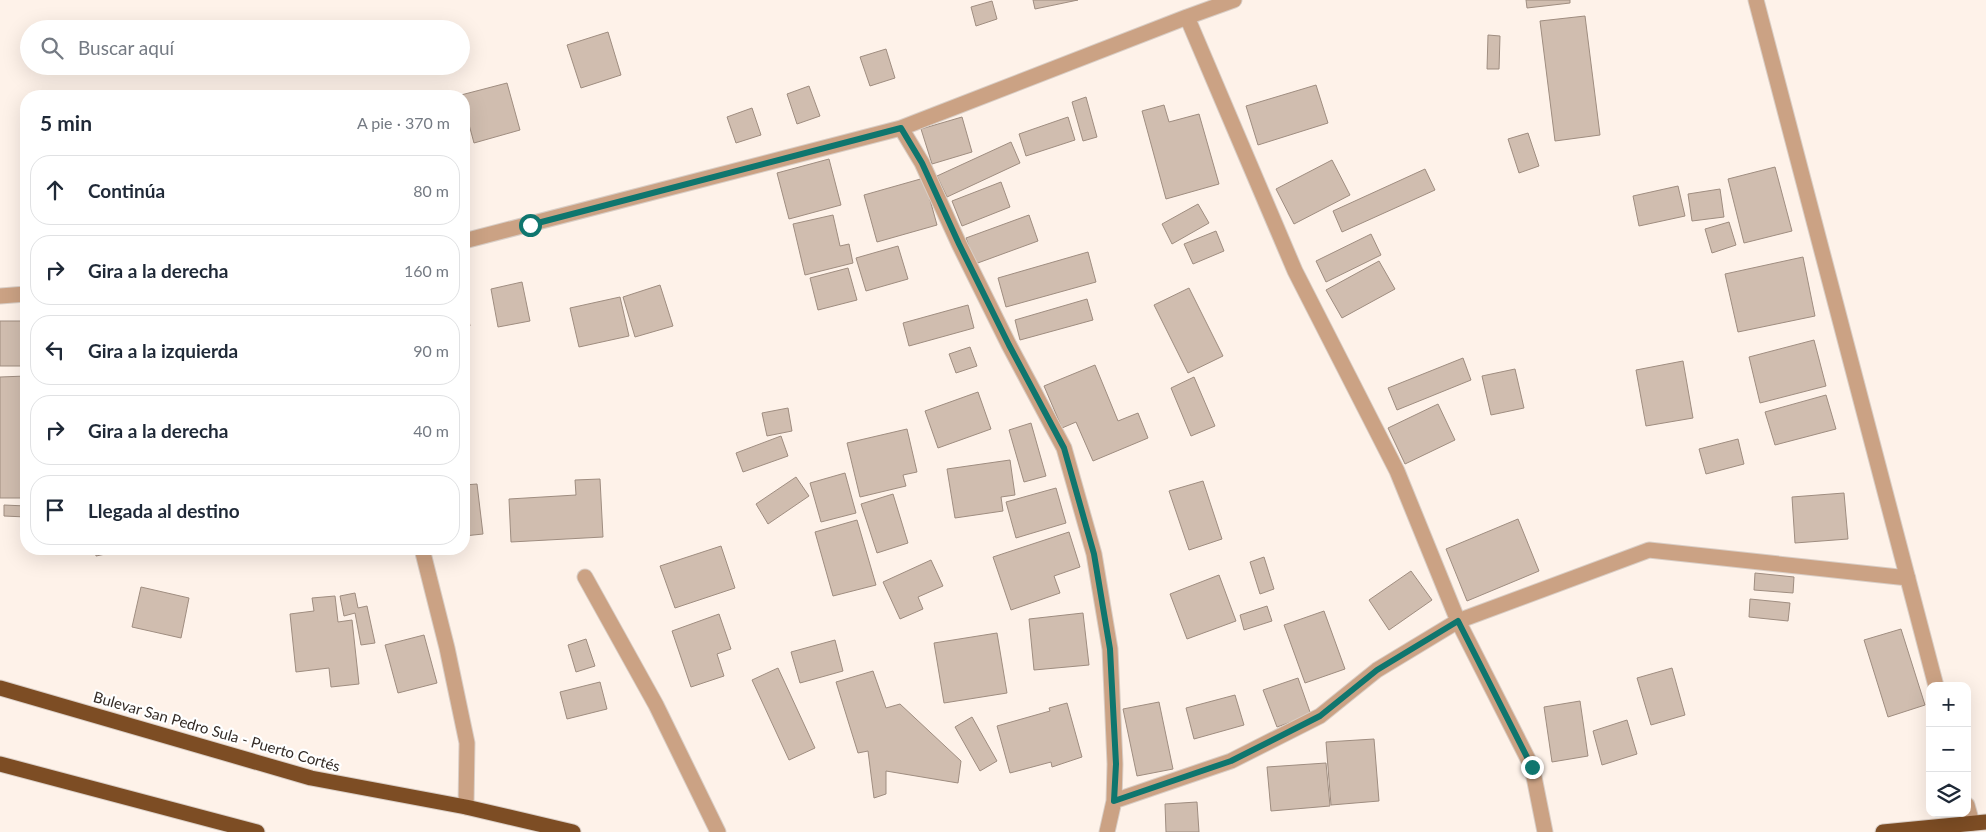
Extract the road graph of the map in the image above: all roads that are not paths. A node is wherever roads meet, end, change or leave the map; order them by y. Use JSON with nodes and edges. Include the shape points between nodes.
{"nodes":[{"id":1,"x":1234,"y":0,"type":"edge"},
{"id":2,"x":1756,"y":0,"type":"edge"},
{"id":3,"x":1187,"y":17,"type":"junction"},
{"id":4,"x":901,"y":128,"type":"junction"},
{"id":5,"x":470,"y":238,"type":"edge"},
{"id":6,"x":20,"y":294,"type":"edge"},
{"id":7,"x":0,"y":296,"type":"edge"},
{"id":8,"x":424,"y":555,"type":"edge"},
{"id":9,"x":585,"y":578,"type":"dead end"},
{"id":10,"x":1908,"y":578,"type":"junction"},
{"id":11,"x":1458,"y":621,"type":"junction"},
{"id":12,"x":1935,"y":682,"type":"edge"},
{"id":13,"x":0,"y":688,"type":"edge"},
{"id":14,"x":0,"y":764,"type":"edge"},
{"id":15,"x":1114,"y":801,"type":"junction"},
{"id":16,"x":466,"y":807,"type":"junction"},
{"id":17,"x":1971,"y":811,"type":"edge"},
{"id":18,"x":1979,"y":822,"type":"edge"},
{"id":19,"x":257,"y":832,"type":"edge"},
{"id":20,"x":573,"y":832,"type":"edge"},
{"id":21,"x":718,"y":832,"type":"edge"},
{"id":22,"x":1107,"y":832,"type":"edge"},
{"id":23,"x":1545,"y":832,"type":"edge"},
{"id":24,"x":1883,"y":832,"type":"edge"}],
"edges":[{"from":1,"to":3,"type":"street"},
{"from":2,"to":10,"type":"street"},
{"from":3,"to":4,"type":"street"},
{"from":3,"to":11,"type":"street","via":[[1295,271],[1397,471]]},
{"from":4,"to":5,"type":"street"},
{"from":4,"to":15,"type":"street","via":[[922,163],[1009,345],[1064,448],[1094,554],[1110,649],[1116,764]]},
{"from":6,"to":7,"type":"street"},
{"from":8,"to":16,"type":"street","via":[[467,743]]},
{"from":9,"to":21,"type":"street","via":[[656,705]]},
{"from":10,"to":11,"type":"street","via":[[1649,550]]},
{"from":10,"to":12,"type":"street"},
{"from":11,"to":15,"type":"street","via":[[1377,670],[1320,716],[1231,761]]},
{"from":11,"to":23,"type":"street","via":[[1532,767]]},
{"from":13,"to":16,"type":"highway","name":"Bulevar San Pedro Sula - Puerto Cortés","via":[[311,778]]},
{"from":14,"to":19,"type":"highway"},
{"from":15,"to":22,"type":"street"},
{"from":16,"to":20,"type":"highway","name":"Bulevar San Pedro Sula - Puerto Cortés"},
{"from":17,"to":18,"type":"street"},
{"from":18,"to":24,"type":"highway"}]}
